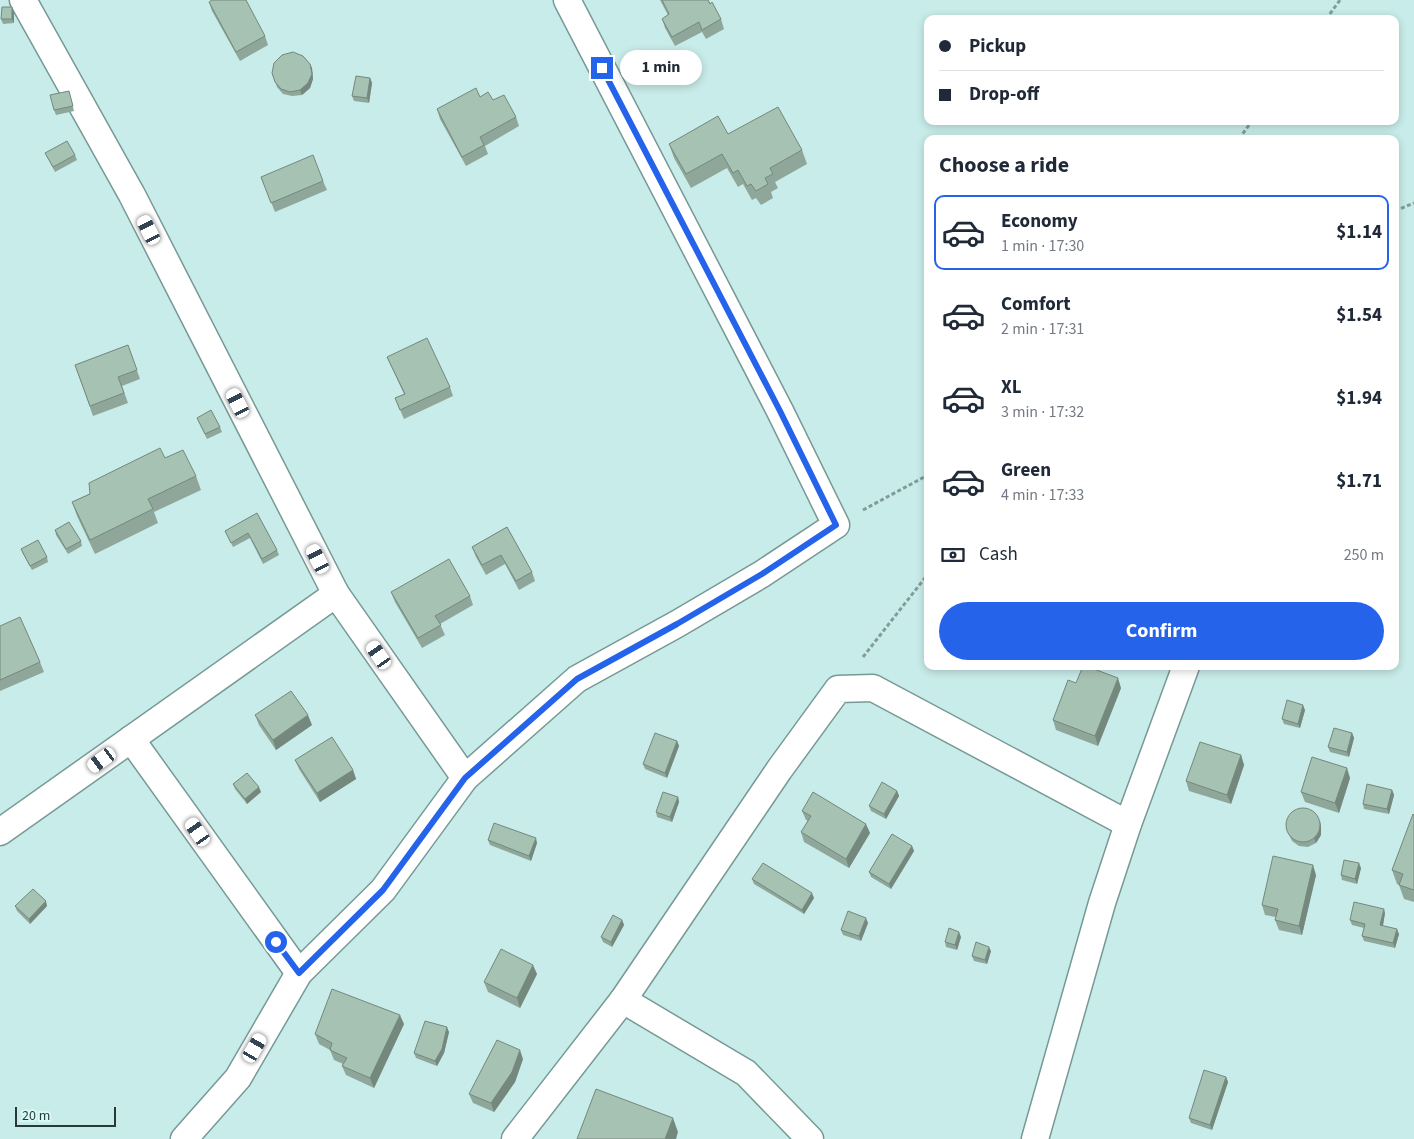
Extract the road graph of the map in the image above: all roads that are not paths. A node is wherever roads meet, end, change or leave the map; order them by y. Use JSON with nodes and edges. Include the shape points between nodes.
{"nodes":[{"id":1,"x":23,"y":0,"type":"edge"},
{"id":2,"x":567,"y":0,"type":"edge"},
{"id":3,"x":336,"y":594,"type":"junction"},
{"id":4,"x":1185,"y":670,"type":"edge"},
{"id":5,"x":131,"y":739,"type":"junction"},
{"id":6,"x":465,"y":778,"type":"junction"},
{"id":7,"x":1128,"y":824,"type":"junction"},
{"id":8,"x":0,"y":832,"type":"edge"},
{"id":9,"x":299,"y":973,"type":"junction"},
{"id":10,"x":623,"y":1000,"type":"junction"},
{"id":11,"x":184,"y":1139,"type":"edge"},
{"id":12,"x":515,"y":1139,"type":"edge"},
{"id":13,"x":810,"y":1139,"type":"edge"},
{"id":14,"x":1035,"y":1139,"type":"edge"}],
"edges":[{"from":1,"to":3,"type":"street","via":[[132,195]]},
{"from":2,"to":6,"type":"street","via":[[836,525],[762,574],[577,679]]},
{"from":3,"to":5,"type":"street"},
{"from":3,"to":6,"type":"street"},
{"from":4,"to":7,"type":"street"},
{"from":5,"to":8,"type":"street"},
{"from":5,"to":9,"type":"street"},
{"from":6,"to":9,"type":"street","via":[[383,890]]},
{"from":7,"to":10,"type":"street","via":[[873,688],[838,689]]},
{"from":7,"to":14,"type":"street","via":[[1102,903]]},
{"from":9,"to":11,"type":"street","via":[[238,1078]]},
{"from":10,"to":12,"type":"street"},
{"from":10,"to":13,"type":"street","via":[[746,1073]]}]}
